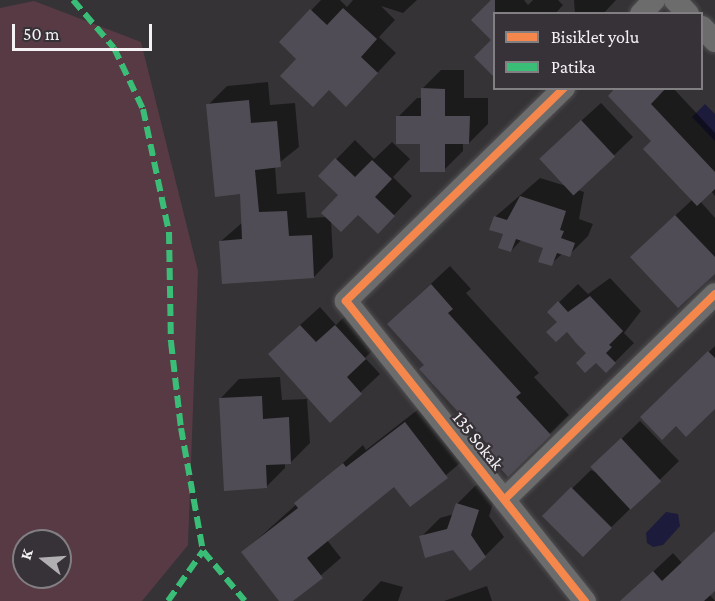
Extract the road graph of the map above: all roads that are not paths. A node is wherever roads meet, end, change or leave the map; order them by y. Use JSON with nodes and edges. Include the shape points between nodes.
{"nodes":[{"id":1,"x":654,"y":0,"type":"edge"},
{"id":2,"x":675,"y":0,"type":"edge"},
{"id":3,"x":643,"y":12,"type":"edge"},
{"id":4,"x":686,"y":12,"type":"edge"},
{"id":5,"x":703,"y":28,"type":"edge"},
{"id":6,"x":715,"y":41,"type":"edge"},
{"id":7,"x":562,"y":90,"type":"edge"},
{"id":8,"x":715,"y":294,"type":"edge"},
{"id":9,"x":505,"y":500,"type":"junction"},
{"id":10,"x":585,"y":601,"type":"edge"}],
"edges":[{"from":1,"to":3,"type":"street"},
{"from":2,"to":4,"type":"street"},
{"from":5,"to":6,"type":"street"},
{"from":7,"to":9,"type":"street","name":"135 Sokak","via":[[346,301]]},
{"from":8,"to":9,"type":"street"},
{"from":9,"to":10,"type":"street","name":"135 Sokak"}]}
